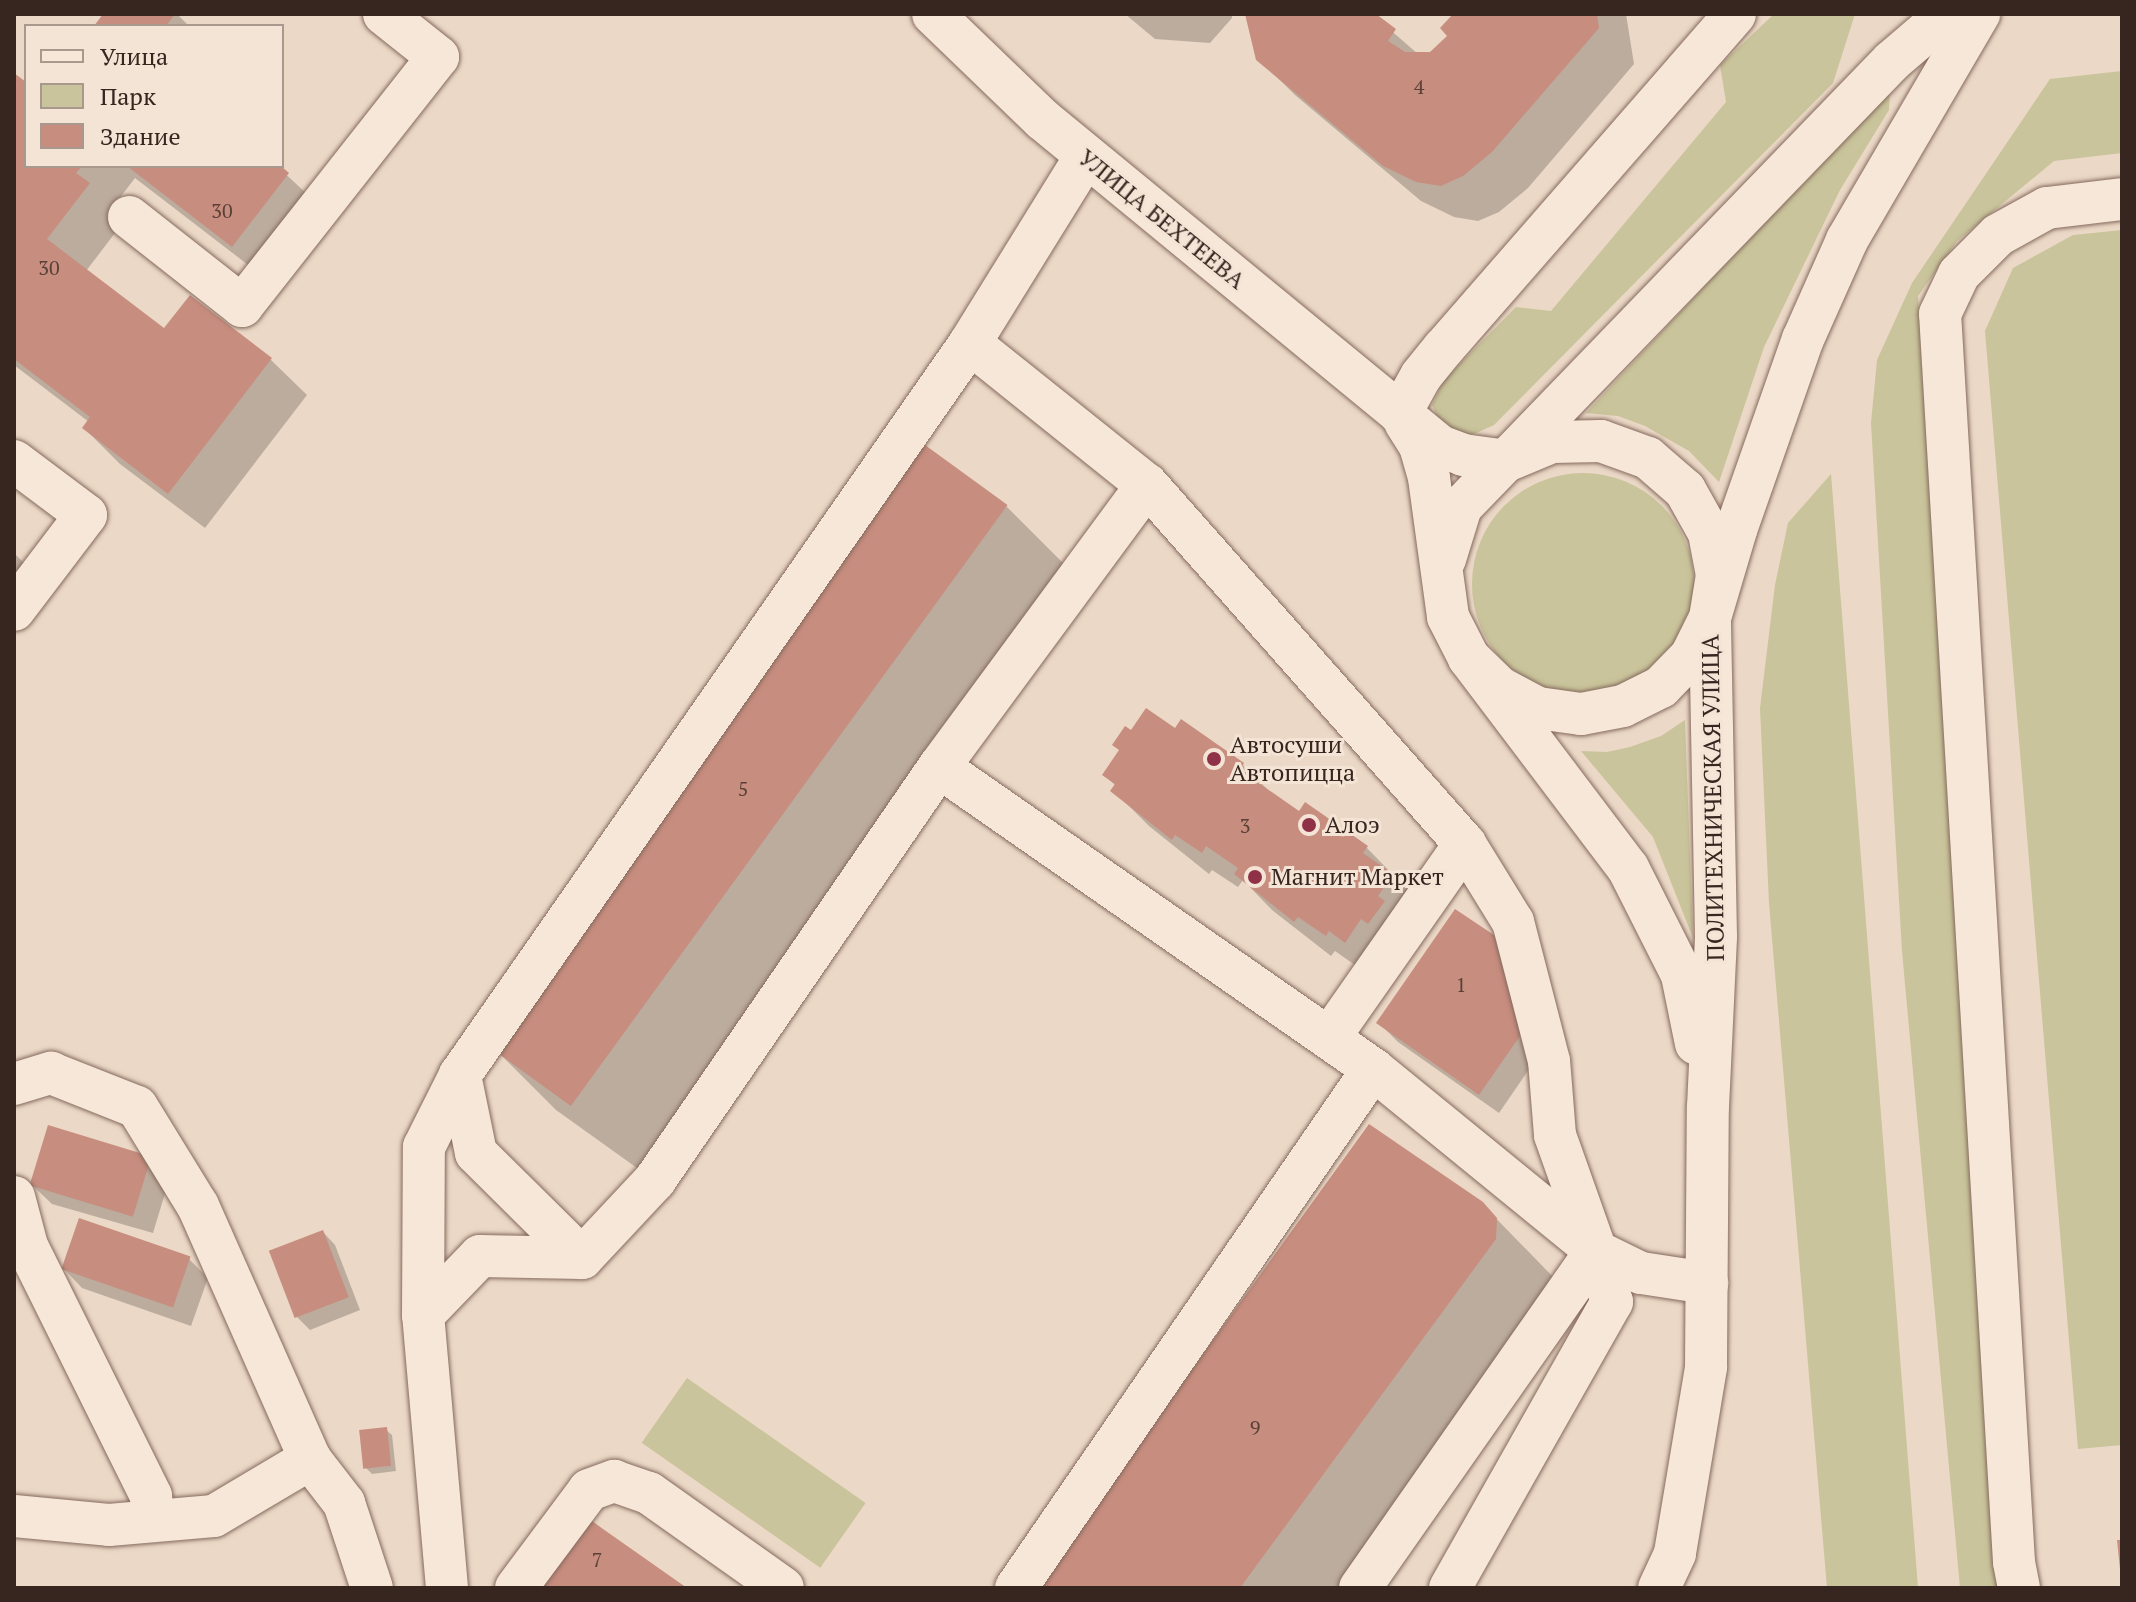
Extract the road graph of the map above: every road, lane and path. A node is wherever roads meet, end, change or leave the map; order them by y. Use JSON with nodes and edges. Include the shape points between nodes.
{"nodes":[{"id":1,"x":384,"y":14,"type":"edge"},
{"id":2,"x":933,"y":14,"type":"edge"},
{"id":3,"x":1735,"y":14,"type":"edge"},
{"id":4,"x":1947,"y":14,"type":"edge"},
{"id":5,"x":1979,"y":14,"type":"edge"},
{"id":6,"x":1086,"y":156,"type":"junction"},
{"id":7,"x":2122,"y":199,"type":"edge"},
{"id":8,"x":129,"y":217,"type":"dead end"},
{"id":9,"x":970,"y":343,"type":"junction"},
{"id":10,"x":1400,"y":414,"type":"junction"},
{"id":11,"x":14,"y":461,"type":"edge"},
{"id":12,"x":1506,"y":461,"type":"junction"},
{"id":13,"x":1147,"y":485,"type":"junction"},
{"id":14,"x":1442,"y":570,"type":"junction"},
{"id":15,"x":14,"y":610,"type":"edge"},
{"id":16,"x":1710,"y":618,"type":"junction"},
{"id":17,"x":1469,"y":658,"type":"junction"},
{"id":18,"x":939,"y":767,"type":"junction"},
{"id":19,"x":1465,"y":844,"type":"junction"},
{"id":20,"x":1329,"y":1038,"type":"junction"},
{"id":21,"x":1373,"y":1069,"type":"junction"},
{"id":22,"x":460,"y":1075,"type":"junction"},
{"id":23,"x":14,"y":1084,"type":"edge"},
{"id":24,"x":1708,"y":1107,"type":"junction"},
{"id":25,"x":14,"y":1197,"type":"edge"},
{"id":26,"x":1596,"y":1251,"type":"junction"},
{"id":27,"x":582,"y":1258,"type":"junction"},
{"id":28,"x":1707,"y":1283,"type":"junction"},
{"id":29,"x":423,"y":1315,"type":"junction"},
{"id":30,"x":310,"y":1459,"type":"junction"},
{"id":31,"x":14,"y":1516,"type":"edge"},
{"id":32,"x":153,"y":1521,"type":"junction"},
{"id":33,"x":372,"y":1588,"type":"edge"},
{"id":34,"x":447,"y":1588,"type":"edge"},
{"id":35,"x":516,"y":1588,"type":"edge"},
{"id":36,"x":783,"y":1588,"type":"edge"},
{"id":37,"x":1016,"y":1588,"type":"edge"},
{"id":38,"x":1360,"y":1588,"type":"edge"},
{"id":39,"x":1450,"y":1588,"type":"edge"},
{"id":40,"x":1659,"y":1588,"type":"edge"},
{"id":41,"x":2019,"y":1588,"type":"edge"}],
"edges":[{"from":1,"to":8,"type":"street","via":[[438,57],[242,306]]},
{"from":2,"to":6,"type":"street","name":"УЛИЦА БЕХТЕЕВА"},
{"from":3,"to":10,"type":"street","via":[[1435,358]]},
{"from":4,"to":12,"type":"street","via":[[1892,61]]},
{"from":5,"to":16,"type":"street","name":"ПОЛИТЕХНИЧЕСКАЯ УЛИЦА","via":[[1847,240],[1803,339]]},
{"from":6,"to":9,"type":"street"},
{"from":6,"to":10,"type":"street","name":"УЛИЦА БЕХТЕЕВА"},
{"from":7,"to":41,"type":"street","via":[[2047,208],[1998,235],[1959,274],[1940,314]]},
{"from":9,"to":13,"type":"street"},
{"from":9,"to":22,"type":"street"},
{"from":10,"to":12,"type":"street","name":"УЛИЦА БЕХТЕЕВА","via":[[1440,446]]},
{"from":10,"to":14,"type":"street","via":[[1420,446],[1429,478]]},
{"from":11,"to":15,"type":"street","via":[[86,515]]},
{"from":12,"to":14,"type":"street","via":[[1461,507]]},
{"from":12,"to":16,"type":"street","via":[[1552,442],[1601,441],[1648,458],[1685,490],[1709,533],[1717,575]]},
{"from":13,"to":18,"type":"street"},
{"from":13,"to":19,"type":"street"},
{"from":14,"to":17,"type":"street","via":[[1448,617]]},
{"from":16,"to":17,"type":"street","via":[[1691,656],[1661,687],[1623,706],[1581,714],[1538,708],[1500,688]]},
{"from":16,"to":24,"type":"street","name":"ПОЛИТЕХНИЧЕСКАЯ УЛИЦА","via":[[1716,936]]},
{"from":17,"to":24,"type":"street","via":[[1628,868],[1682,975]]},
{"from":18,"to":20,"type":"street"},
{"from":18,"to":27,"type":"street","via":[[655,1180]]},
{"from":19,"to":20,"type":"street"},
{"from":19,"to":26,"type":"street","via":[[1513,922],[1549,1061],[1555,1135]]},
{"from":20,"to":21,"type":"street"},
{"from":21,"to":26,"type":"street"},
{"from":21,"to":37,"type":"street"},
{"from":22,"to":27,"type":"street","via":[[476,1153]]},
{"from":22,"to":29,"type":"street","via":[[424,1147]]},
{"from":23,"to":30,"type":"street","via":[[51,1073],[137,1107],[198,1206]]},
{"from":24,"to":28,"type":"street","name":"ПОЛИТЕХНИЧЕСКАЯ УЛИЦА"},
{"from":25,"to":32,"type":"street","via":[[27,1246],[151,1496]]},
{"from":26,"to":28,"type":"street","via":[[1641,1273]]},
{"from":26,"to":38,"type":"street"},
{"from":26,"to":39,"type":"street","via":[[1612,1302]]},
{"from":27,"to":29,"type":"street","via":[[480,1256]]},
{"from":28,"to":40,"type":"street","name":"ПОЛИТЕХНИЧЕСКАЯ УЛИЦА","via":[[1706,1367],[1675,1553]]},
{"from":29,"to":34,"type":"street"},
{"from":30,"to":32,"type":"street","via":[[214,1516]]},
{"from":30,"to":33,"type":"street","via":[[344,1503]]},
{"from":31,"to":32,"type":"street","via":[[109,1525]]},
{"from":35,"to":36,"type":"street","via":[[589,1490],[614,1481],[649,1493]]}]}
